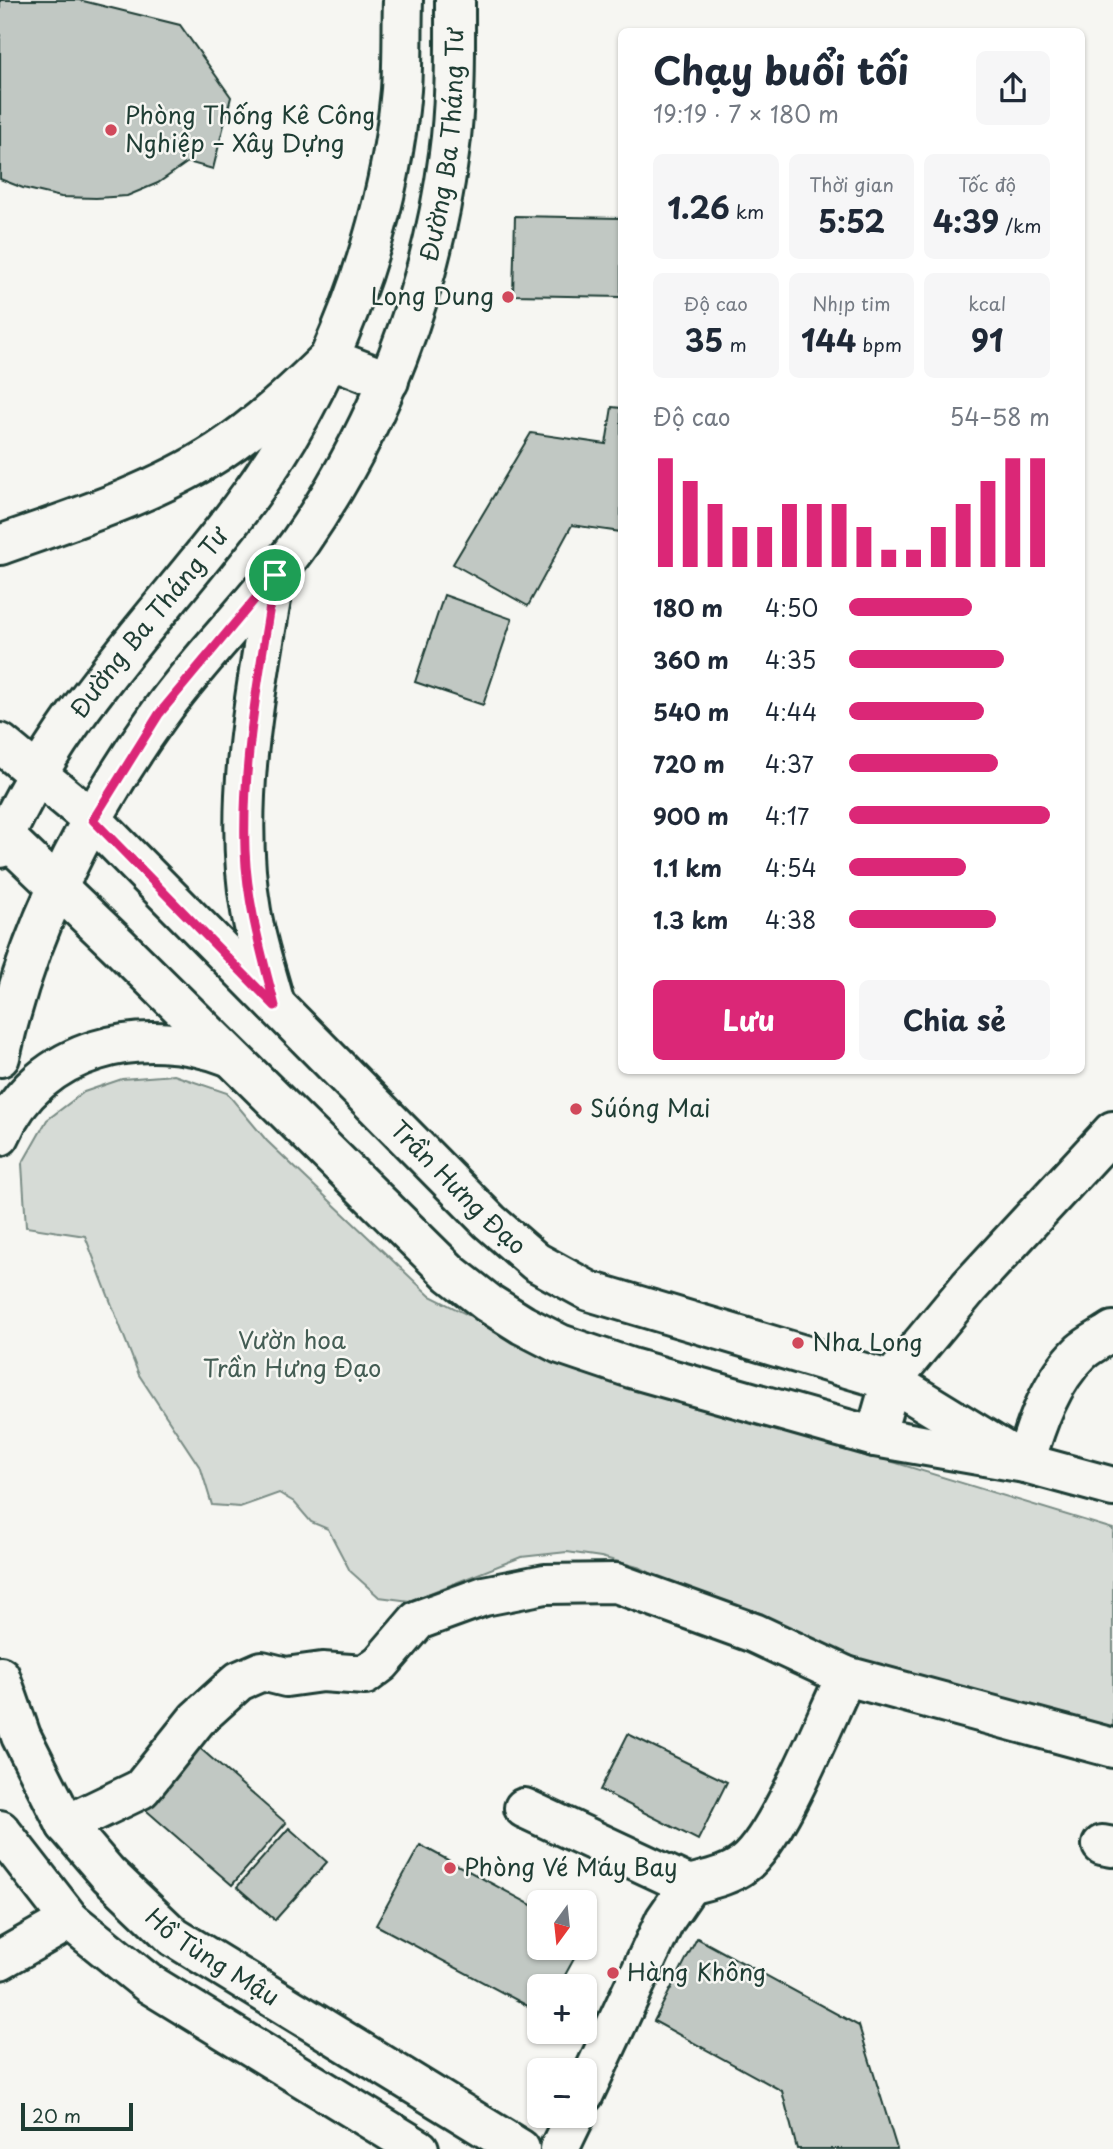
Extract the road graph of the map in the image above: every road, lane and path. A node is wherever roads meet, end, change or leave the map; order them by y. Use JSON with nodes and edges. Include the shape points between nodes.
{"nodes":[{"id":1,"x":403,"y":0,"type":"edge"},
{"id":2,"x":455,"y":0,"type":"edge"},
{"id":3,"x":329,"y":358,"type":"junction"},
{"id":4,"x":389,"y":381,"type":"junction"},
{"id":5,"x":0,"y":545,"type":"edge"},
{"id":6,"x":275,"y":575,"type":"junction"},
{"id":7,"x":0,"y":743,"type":"edge"},
{"id":8,"x":39,"y":774,"type":"junction"},
{"id":9,"x":93,"y":820,"type":"junction"},
{"id":10,"x":2,"y":839,"type":"edge"},
{"id":11,"x":58,"y":886,"type":"junction"},
{"id":12,"x":275,"y":1006,"type":"junction"},
{"id":13,"x":0,"y":1057,"type":"edge"},
{"id":14,"x":230,"y":1057,"type":"junction"},
{"id":15,"x":1113,"y":1132,"type":"edge"},
{"id":16,"x":0,"y":1136,"type":"edge"},
{"id":17,"x":1113,"y":1331,"type":"edge"},
{"id":18,"x":891,"y":1381,"type":"junction"},
{"id":19,"x":875,"y":1437,"type":"junction"},
{"id":20,"x":1025,"y":1463,"type":"junction"},
{"id":21,"x":1113,"y":1487,"type":"edge"},
{"id":22,"x":0,"y":1676,"type":"edge"},
{"id":23,"x":846,"y":1676,"type":"junction"},
{"id":24,"x":1113,"y":1748,"type":"edge"},
{"id":25,"x":524,"y":1808,"type":"dead end"},
{"id":26,"x":66,"y":1825,"type":"junction"},
{"id":27,"x":0,"y":1830,"type":"edge"},
{"id":28,"x":689,"y":1885,"type":"junction"},
{"id":29,"x":70,"y":1920,"type":"junction"},
{"id":30,"x":0,"y":1960,"type":"edge"},
{"id":31,"x":597,"y":2066,"type":"edge"},
{"id":32,"x":569,"y":2128,"type":"edge"},
{"id":33,"x":419,"y":2149,"type":"edge"},
{"id":34,"x":520,"y":2149,"type":"edge"},
{"id":35,"x":559,"y":2149,"type":"edge"}],
"edges":[{"from":1,"to":3,"type":"main road","name":"Đường Ba Tháng Tư","via":[[401,89],[392,158],[376,227]]},
{"from":2,"to":4,"type":"main road","name":"Đường Ba Tháng Tư","via":[[454,92],[440,210],[420,291]]},
{"from":3,"to":4,"type":"main road"},
{"from":3,"to":5,"type":"main road","via":[[277,409],[217,453],[76,518]]},
{"from":3,"to":8,"type":"main road","name":"Đường Ba Tháng Tư","via":[[255,488],[107,672]]},
{"from":4,"to":6,"type":"main road","name":"Đường Ba Tháng Tư","via":[[333,491]]},
{"from":6,"to":9,"type":"main road","name":"Đường Ba Tháng Tư","via":[[159,714]]},
{"from":6,"to":12,"type":"main road","via":[[256,692],[245,850],[251,912]]},
{"from":7,"to":8,"type":"main road","name":"Trần Hưng Đạo"},
{"from":8,"to":9,"type":"main road","name":"Trần Hưng Đạo"},
{"from":8,"to":10,"type":"main road","name":"Đường Ba Tháng Tư"},
{"from":9,"to":11,"type":"main road","name":"Đường Ba Tháng Tư"},
{"from":9,"to":12,"type":"main road","name":"Trần Hưng Đạo"},
{"from":10,"to":11,"type":"main road","name":"Trần Hưng Đạo"},
{"from":11,"to":13,"type":"main road","via":[[20,980]]},
{"from":11,"to":14,"type":"main road","name":"Trần Hưng Đạo"},
{"from":12,"to":18,"type":"main road","name":"Trần Hưng Đạo","via":[[490,1222],[536,1262],[589,1291],[642,1309]]},
{"from":14,"to":16,"type":"main road","via":[[204,1047],[149,1040],[93,1051],[41,1082]]},
{"from":14,"to":19,"type":"main road","name":"Trần Hưng Đạo","via":[[451,1274],[523,1325],[560,1344],[631,1368]]},
{"from":15,"to":18,"type":"main road","via":[[969,1287]]},
{"from":17,"to":20,"type":"main road","via":[[1082,1352],[1068,1369],[1038,1416]]},
{"from":18,"to":19,"type":"main road"},
{"from":18,"to":20,"type":"main road","name":"Trần Hưng Đạo"},
{"from":19,"to":20,"type":"main road","name":"Trần Hưng Đạo"},
{"from":20,"to":21,"type":"main road","name":"Trần Hưng Đạo"},
{"from":22,"to":26,"type":"main road","name":"Hồ Tùng Mậu","via":[[21,1735]]},
{"from":23,"to":24,"type":"main road"},
{"from":23,"to":26,"type":"main road","via":[[754,1633],[616,1583],[545,1584],[484,1596],[418,1620],[381,1664],[365,1675],[322,1672],[286,1677],[262,1671],[239,1681],[197,1719],[141,1789]]},
{"from":23,"to":28,"type":"main road","via":[[759,1850],[743,1865]]},
{"from":25,"to":28,"type":"main road"},
{"from":26,"to":34,"type":"main road","name":"Hồ Tùng Mậu","via":[[108,1874],[174,1937]]},
{"from":27,"to":29,"type":"main road"},
{"from":28,"to":31,"type":"main road","via":[[665,1920]]},
{"from":29,"to":30,"type":"main road"},
{"from":29,"to":33,"type":"main road","via":[[148,1983]]},
{"from":32,"to":35,"type":"main road"}]}
